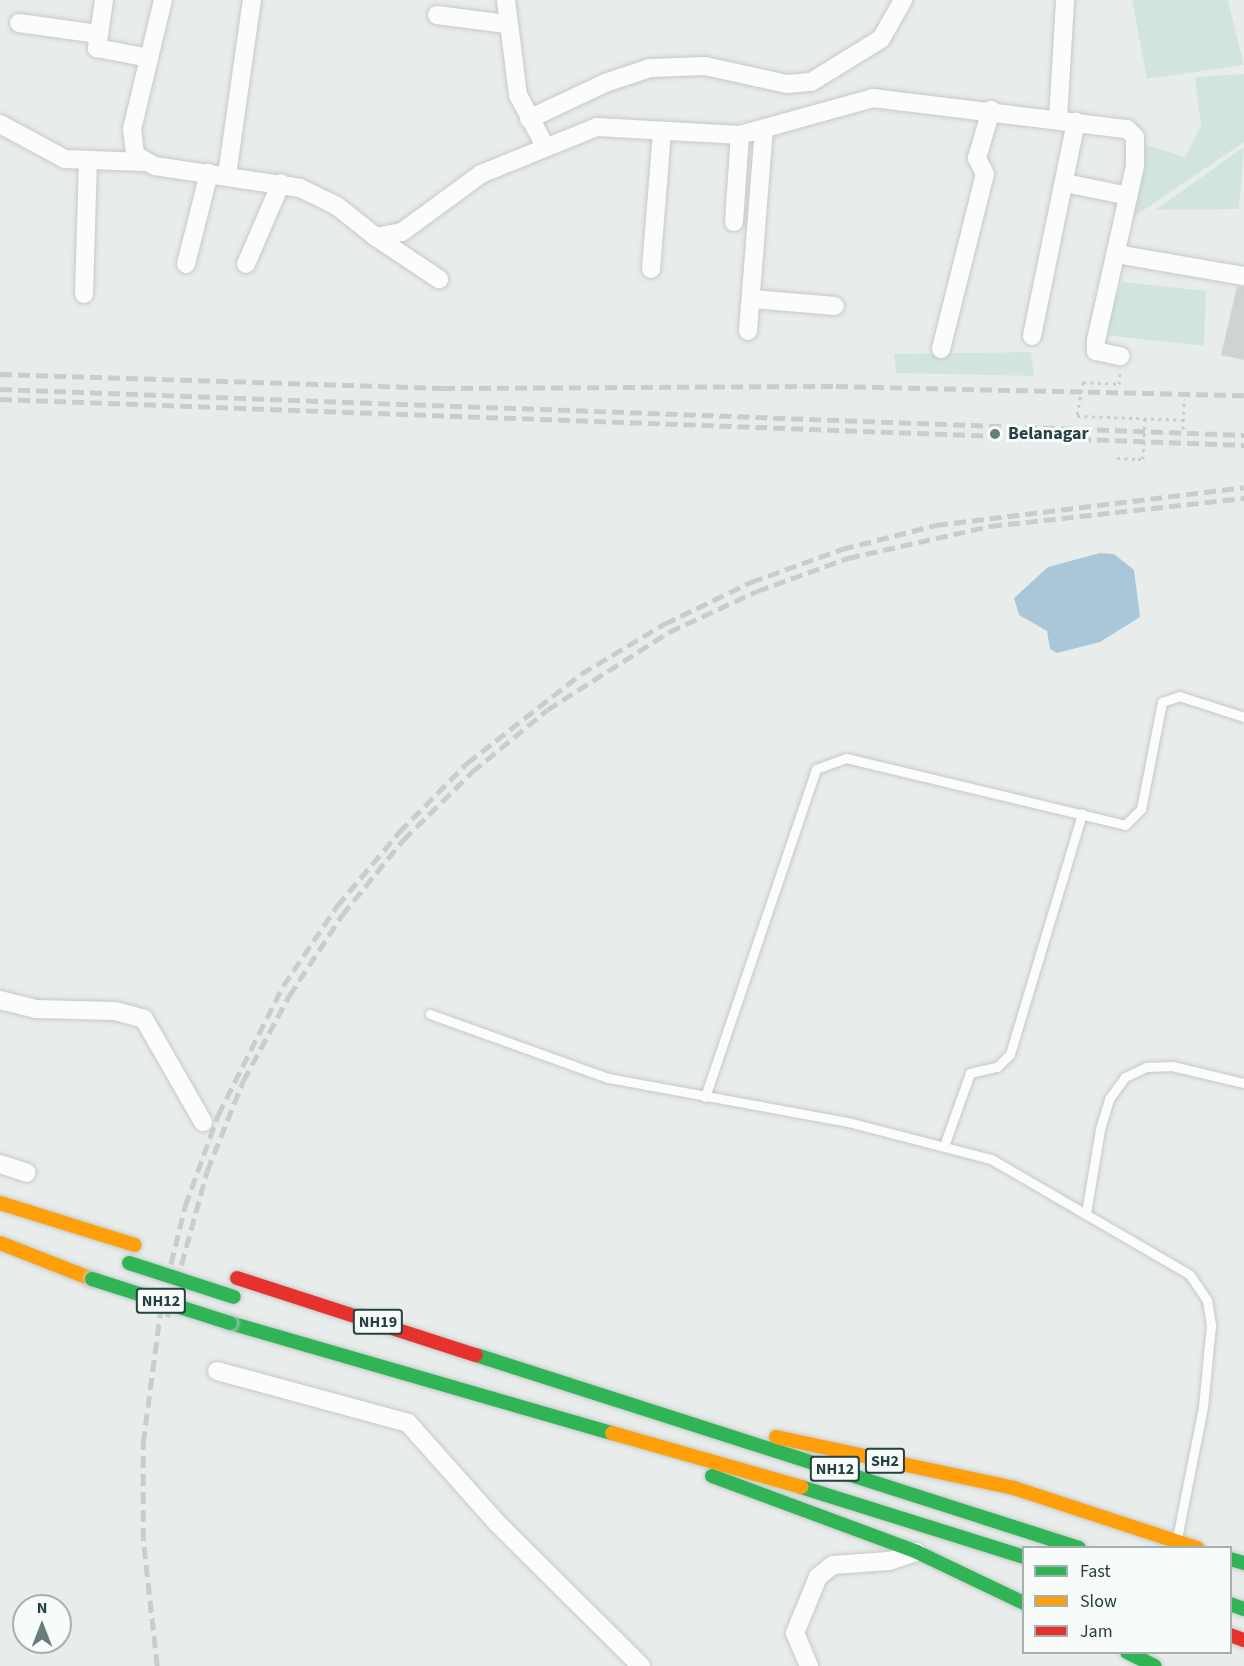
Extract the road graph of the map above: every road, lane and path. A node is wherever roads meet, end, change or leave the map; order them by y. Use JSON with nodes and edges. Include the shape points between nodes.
{"nodes":[{"id":1,"x":105,"y":0,"type":"edge"},
{"id":2,"x":163,"y":0,"type":"edge"},
{"id":3,"x":252,"y":0,"type":"edge"},
{"id":4,"x":506,"y":0,"type":"edge"},
{"id":5,"x":903,"y":0,"type":"edge"},
{"id":6,"x":1065,"y":0,"type":"edge"},
{"id":7,"x":437,"y":15,"type":"dead end"},
{"id":8,"x":19,"y":23,"type":"dead end"},
{"id":9,"x":506,"y":24,"type":"junction"},
{"id":10,"x":98,"y":34,"type":"junction"},
{"id":11,"x":149,"y":58,"type":"junction"},
{"id":12,"x":991,"y":110,"type":"junction"},
{"id":13,"x":1058,"y":119,"type":"junction"},
{"id":14,"x":1076,"y":121,"type":"junction"},
{"id":15,"x":0,"y":123,"type":"edge"},
{"id":16,"x":764,"y":129,"type":"junction"},
{"id":17,"x":662,"y":133,"type":"junction"},
{"id":18,"x":538,"y":134,"type":"junction"},
{"id":19,"x":740,"y":135,"type":"junction"},
{"id":20,"x":137,"y":153,"type":"junction"},
{"id":21,"x":88,"y":162,"type":"junction"},
{"id":22,"x":222,"y":166,"type":"junction"},
{"id":23,"x":281,"y":183,"type":"junction"},
{"id":24,"x":1065,"y":183,"type":"junction"},
{"id":25,"x":1129,"y":196,"type":"junction"},
{"id":26,"x":734,"y":222,"type":"dead end"},
{"id":27,"x":376,"y":237,"type":"junction"},
{"id":28,"x":1116,"y":254,"type":"junction"},
{"id":29,"x":186,"y":264,"type":"dead end"},
{"id":30,"x":246,"y":264,"type":"dead end"},
{"id":31,"x":651,"y":269,"type":"dead end"},
{"id":32,"x":1244,"y":276,"type":"edge"},
{"id":33,"x":439,"y":279,"type":"dead end"},
{"id":34,"x":84,"y":294,"type":"dead end"},
{"id":35,"x":753,"y":299,"type":"junction"},
{"id":36,"x":835,"y":306,"type":"dead end"},
{"id":37,"x":748,"y":331,"type":"dead end"},
{"id":38,"x":1032,"y":336,"type":"dead end"},
{"id":39,"x":940,"y":349,"type":"dead end"},
{"id":40,"x":1120,"y":356,"type":"dead end"},
{"id":41,"x":1114,"y":384,"type":"dead end"},
{"id":42,"x":1184,"y":399,"type":"dead end"},
{"id":43,"x":1145,"y":418,"type":"junction"},
{"id":44,"x":1184,"y":420,"type":"junction"},
{"id":45,"x":1183,"y":429,"type":"dead end"},
{"id":46,"x":1117,"y":458,"type":"dead end"},
{"id":47,"x":1244,"y":717,"type":"edge"},
{"id":48,"x":1082,"y":814,"type":"junction"},
{"id":49,"x":0,"y":999,"type":"edge"},
{"id":50,"x":430,"y":1014,"type":"dead end"},
{"id":51,"x":1244,"y":1083,"type":"edge"},
{"id":52,"x":705,"y":1098,"type":"junction"},
{"id":53,"x":203,"y":1122,"type":"dead end"},
{"id":54,"x":945,"y":1143,"type":"junction"},
{"id":55,"x":0,"y":1164,"type":"edge"},
{"id":56,"x":27,"y":1173,"type":"dead end"},
{"id":57,"x":0,"y":1203,"type":"edge"},
{"id":58,"x":1086,"y":1213,"type":"junction"},
{"id":59,"x":0,"y":1243,"type":"edge"},
{"id":60,"x":141,"y":1247,"type":"dead end"},
{"id":61,"x":0,"y":1259,"type":"edge"},
{"id":62,"x":124,"y":1262,"type":"dead end"},
{"id":63,"x":232,"y":1276,"type":"dead end"},
{"id":64,"x":92,"y":1279,"type":"junction"},
{"id":65,"x":255,"y":1303,"type":"dead end"},
{"id":66,"x":288,"y":1312,"type":"dead end"},
{"id":67,"x":217,"y":1371,"type":"dead end"},
{"id":68,"x":516,"y":1371,"type":"junction"},
{"id":69,"x":590,"y":1394,"type":"junction"},
{"id":70,"x":581,"y":1428,"type":"junction"},
{"id":71,"x":1176,"y":1541,"type":"junction"},
{"id":72,"x":1073,"y":1546,"type":"edge"},
{"id":73,"x":1191,"y":1546,"type":"edge"},
{"id":74,"x":917,"y":1552,"type":"junction"},
{"id":75,"x":1022,"y":1557,"type":"edge"},
{"id":76,"x":1022,"y":1603,"type":"edge"},
{"id":77,"x":1129,"y":1654,"type":"edge"},
{"id":78,"x":641,"y":1666,"type":"edge"},
{"id":79,"x":809,"y":1666,"type":"edge"},
{"id":80,"x":1155,"y":1666,"type":"edge"}],
"edges":[{"from":1,"to":10,"type":"street"},
{"from":2,"to":11,"type":"street"},
{"from":3,"to":22,"type":"street"},
{"from":4,"to":9,"type":"street"},
{"from":5,"to":18,"type":"street","via":[[881,39],[811,82],[786,84],[705,66],[650,68],[605,82]]},
{"from":6,"to":13,"type":"street"},
{"from":7,"to":9,"type":"street"},
{"from":8,"to":10,"type":"street"},
{"from":9,"to":18,"type":"street","via":[[518,95]]},
{"from":10,"to":11,"type":"street","via":[[97,48]]},
{"from":11,"to":20,"type":"street"},
{"from":12,"to":13,"type":"street"},
{"from":12,"to":16,"type":"street","via":[[873,98]]},
{"from":12,"to":39,"type":"street","via":[[977,158],[985,174]]},
{"from":13,"to":14,"type":"street"},
{"from":14,"to":24,"type":"street"},
{"from":14,"to":25,"type":"street","via":[[1127,129],[1135,137]]},
{"from":15,"to":21,"type":"street","via":[[51,154]]},
{"from":16,"to":19,"type":"street"},
{"from":16,"to":35,"type":"street"},
{"from":17,"to":18,"type":"street","via":[[614,125]]},
{"from":17,"to":19,"type":"street"},
{"from":17,"to":31,"type":"street"},
{"from":18,"to":27,"type":"street","via":[[445,195],[402,231]]},
{"from":19,"to":26,"type":"street"},
{"from":20,"to":21,"type":"street"},
{"from":20,"to":22,"type":"street"},
{"from":21,"to":34,"type":"street"},
{"from":22,"to":23,"type":"street"},
{"from":22,"to":29,"type":"street"},
{"from":23,"to":27,"type":"street","via":[[319,195]]},
{"from":23,"to":30,"type":"street"},
{"from":24,"to":25,"type":"street"},
{"from":24,"to":38,"type":"street"},
{"from":25,"to":28,"type":"street"},
{"from":27,"to":33,"type":"street"},
{"from":28,"to":32,"type":"street"},
{"from":28,"to":40,"type":"street","via":[[1096,351]]},
{"from":35,"to":36,"type":"street"},
{"from":35,"to":37,"type":"street"},
{"from":41,"to":43,"type":"path","bridge":true,"via":[[1079,382],[1077,416]]},
{"from":42,"to":44,"type":"path"},
{"from":43,"to":44,"type":"path"},
{"from":43,"to":46,"type":"path","bridge":true,"via":[[1143,459]]},
{"from":44,"to":45,"type":"path"},
{"from":47,"to":48,"type":"lane","via":[[1168,697],[1162,702],[1135,820],[1125,825]]},
{"from":48,"to":52,"type":"lane","via":[[846,758],[816,769]]},
{"from":48,"to":54,"type":"lane","via":[[1010,1054],[998,1067],[970,1073]]},
{"from":49,"to":53,"type":"street","via":[[36,1009],[116,1011],[144,1019]]},
{"from":50,"to":52,"type":"lane","via":[[608,1078]]},
{"from":51,"to":58,"type":"lane","via":[[1172,1066],[1146,1067],[1125,1077],[1109,1099],[1100,1128]]},
{"from":52,"to":54,"type":"lane"},
{"from":54,"to":58,"type":"lane","via":[[1026,1175]]},
{"from":55,"to":56,"type":"street"},
{"from":57,"to":60,"type":"main road"},
{"from":58,"to":71,"type":"lane","via":[[1190,1275],[1207,1299],[1211,1325],[1206,1387]]},
{"from":59,"to":64,"type":"main road"},
{"from":61,"to":64,"type":"main road","number":"NH12"},
{"from":62,"to":65,"type":"main road","number":"NH12","bridge":true},
{"from":63,"to":68,"type":"main road","number":"NH19"},
{"from":64,"to":70,"type":"main road","number":"NH12","bridge":true},
{"from":66,"to":68,"type":"main road","number":"NH12"},
{"from":67,"to":78,"type":"street","via":[[408,1424],[496,1523]]},
{"from":68,"to":69,"type":"main road","number":"NH12"},
{"from":69,"to":71,"type":"main road","number":"SH2","via":[[1014,1488]]},
{"from":69,"to":72,"type":"main road","number":"NH12"},
{"from":70,"to":74,"type":"main road"},
{"from":70,"to":75,"type":"main road","number":"NH12","via":[[912,1519]]},
{"from":71,"to":73,"type":"main road","number":"SH2"},
{"from":74,"to":76,"type":"main road"},
{"from":74,"to":79,"type":"street","via":[[833,1565],[818,1577],[795,1633]]},
{"from":77,"to":80,"type":"main road"}]}
